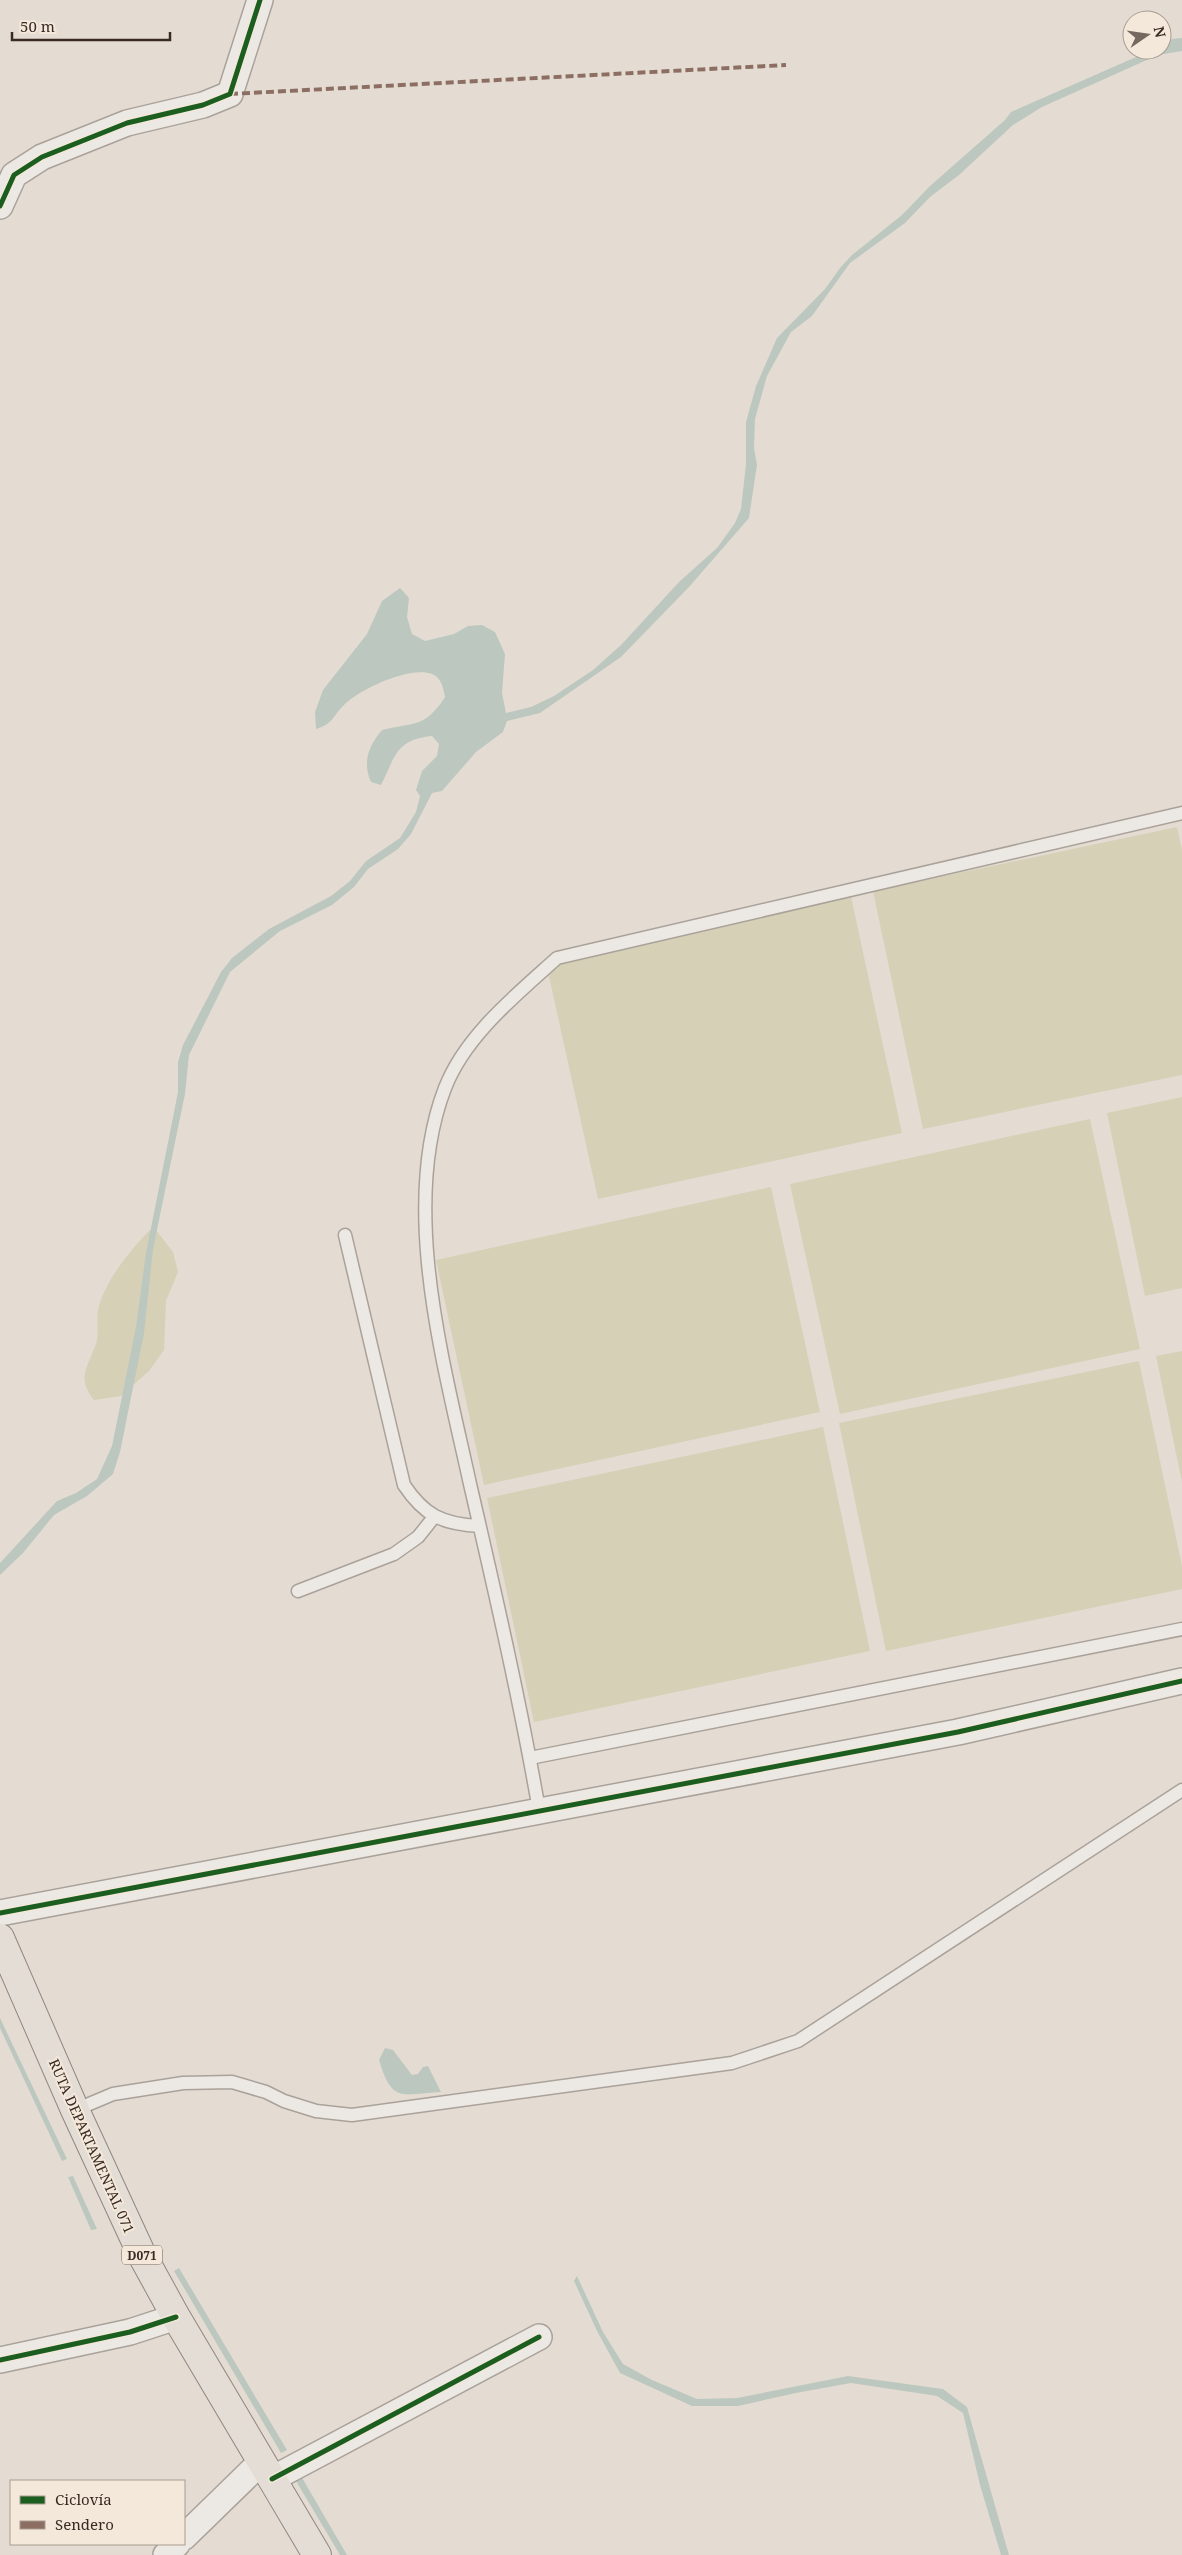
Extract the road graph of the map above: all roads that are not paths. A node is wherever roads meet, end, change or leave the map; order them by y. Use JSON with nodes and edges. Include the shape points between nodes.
{"nodes":[{"id":1,"x":260,"y":0,"type":"edge"},
{"id":2,"x":0,"y":206,"type":"edge"},
{"id":3,"x":1182,"y":813,"type":"edge"},
{"id":4,"x":345,"y":1236,"type":"dead end"},
{"id":5,"x":434,"y":1517,"type":"junction"},
{"id":6,"x":479,"y":1526,"type":"junction"},
{"id":7,"x":298,"y":1591,"type":"dead end"},
{"id":8,"x":1182,"y":1629,"type":"edge"},
{"id":9,"x":1182,"y":1681,"type":"edge"},
{"id":10,"x":530,"y":1758,"type":"junction"},
{"id":11,"x":1182,"y":1790,"type":"edge"},
{"id":12,"x":539,"y":1810,"type":"junction"},
{"id":13,"x":0,"y":1913,"type":"edge"},
{"id":14,"x":0,"y":1938,"type":"edge"},
{"id":15,"x":6,"y":1964,"type":"edge"},
{"id":16,"x":75,"y":2110,"type":"junction"},
{"id":17,"x":176,"y":2317,"type":"junction"},
{"id":18,"x":539,"y":2337,"type":"dead end"},
{"id":19,"x":0,"y":2360,"type":"edge"},
{"id":20,"x":267,"y":2470,"type":"junction"},
{"id":21,"x":185,"y":2536,"type":"edge"},
{"id":22,"x":176,"y":2545,"type":"edge"},
{"id":23,"x":166,"y":2555,"type":"edge"},
{"id":24,"x":317,"y":2555,"type":"edge"}],
"edges":[{"from":1,"to":2,"type":"street","via":[[230,94],[204,105],[128,123],[42,157],[14,175]]},
{"from":3,"to":6,"type":"lane","via":[[557,958],[494,1018],[467,1050],[445,1088],[427,1157],[424,1220],[448,1389]]},
{"from":4,"to":5,"type":"lane","via":[[404,1485],[416,1504]]},
{"from":5,"to":6,"type":"lane","via":[[456,1525]]},
{"from":5,"to":7,"type":"lane","via":[[418,1537],[394,1554]]},
{"from":6,"to":10,"type":"lane"},
{"from":8,"to":10,"type":"lane"},
{"from":9,"to":12,"type":"street","via":[[958,1732]]},
{"from":10,"to":12,"type":"lane"},
{"from":11,"to":16,"type":"lane","via":[[798,2041],[732,2062],[352,2114],[316,2111],[232,2082],[183,2083],[113,2094]]},
{"from":12,"to":13,"type":"street"},
{"from":14,"to":15,"type":"main road","name":"RUTA DEPARTAMENTAL 071","number":"D071"},
{"from":15,"to":16,"type":"main road","name":"RUTA DEPARTAMENTAL 071","number":"D071"},
{"from":16,"to":17,"type":"main road","name":"RUTA DEPARTAMENTAL 071","number":"D071","via":[[142,2255]]},
{"from":17,"to":19,"type":"street","via":[[130,2332]]},
{"from":17,"to":20,"type":"main road","name":"RUTA DEPARTAMENTAL 071","number":"D071"},
{"from":18,"to":20,"type":"street"},
{"from":20,"to":21,"type":"street"},
{"from":20,"to":24,"type":"main road","name":"RUTA DEPARTAMENTAL 071","number":"D071"},
{"from":22,"to":23,"type":"street"}]}
